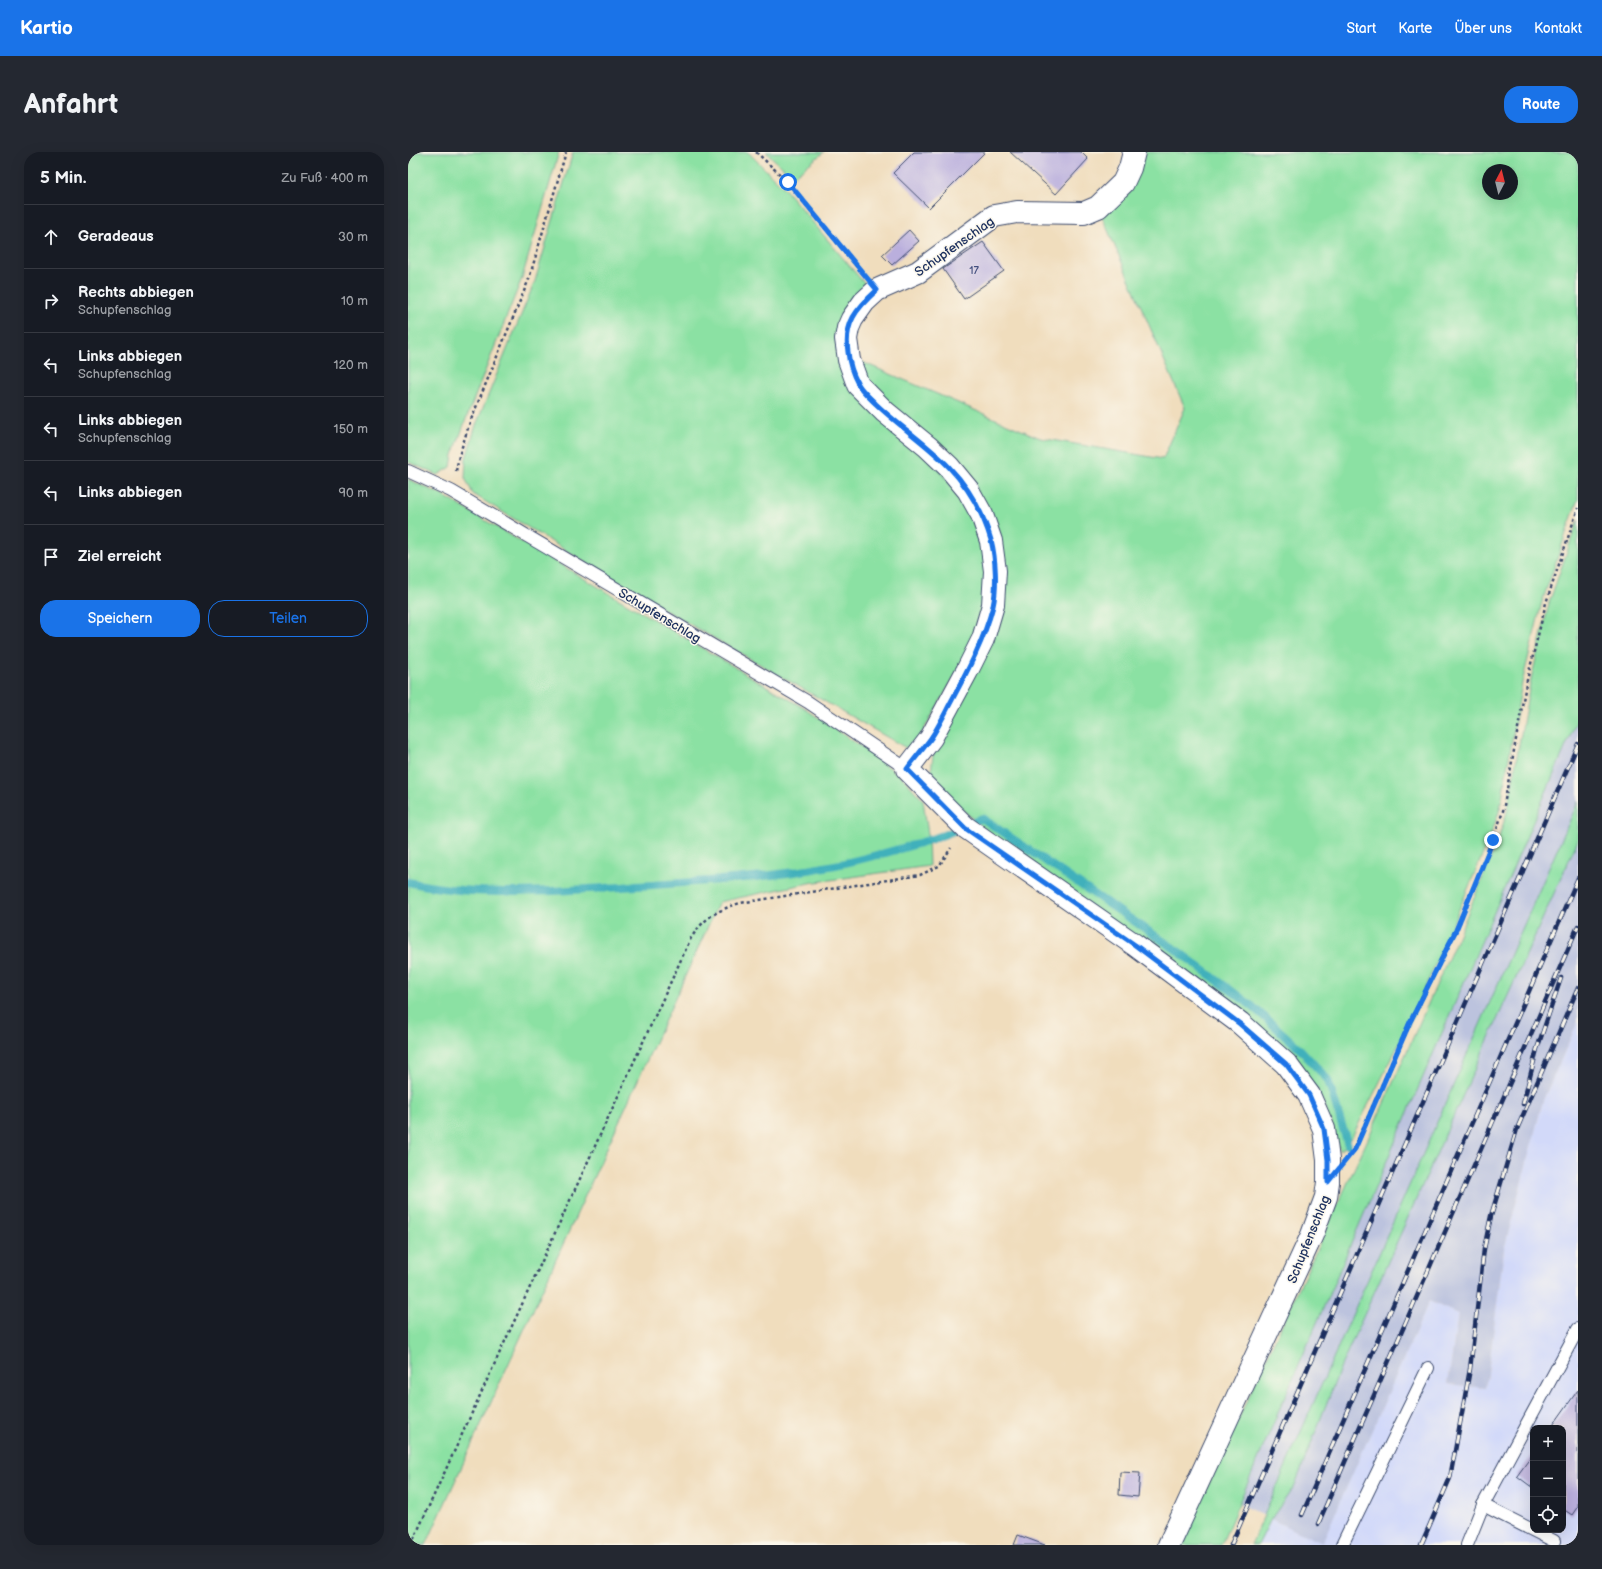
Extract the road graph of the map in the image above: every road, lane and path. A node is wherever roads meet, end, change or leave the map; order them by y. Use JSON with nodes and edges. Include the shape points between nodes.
{"nodes":[{"id":1,"x":566,"y":152,"type":"edge"},
{"id":2,"x":756,"y":152,"type":"edge"},
{"id":3,"x":1134,"y":152,"type":"edge"},
{"id":4,"x":877,"y":290,"type":"junction"},
{"id":5,"x":408,"y":471,"type":"edge"},
{"id":6,"x":451,"y":491,"type":"junction"},
{"id":7,"x":1578,"y":508,"type":"edge"},
{"id":8,"x":907,"y":769,"type":"junction"},
{"id":9,"x":965,"y":828,"type":"junction"},
{"id":10,"x":1328,"y":1182,"type":"junction"},
{"id":11,"x":1578,"y":1329,"type":"edge"},
{"id":12,"x":1428,"y":1368,"type":"dead end"},
{"id":13,"x":1483,"y":1505,"type":"junction"},
{"id":14,"x":1554,"y":1541,"type":"dead end"},
{"id":15,"x":411,"y":1545,"type":"edge"},
{"id":16,"x":1169,"y":1545,"type":"edge"},
{"id":17,"x":1342,"y":1545,"type":"edge"},
{"id":18,"x":1467,"y":1545,"type":"edge"}],
"edges":[{"from":1,"to":6,"type":"path","via":[[529,279],[470,422]]},
{"from":2,"to":4,"type":"path","via":[[788,182]]},
{"from":3,"to":4,"type":"street","name":"Schupfenschlag","via":[[1123,183],[1098,207],[1084,213],[1017,212],[994,216],[918,272]]},
{"from":4,"to":8,"type":"street","name":"Schupfenschlag","via":[[864,302],[848,328],[846,339],[849,360],[858,385],[949,467],[968,490],[982,515],[991,541],[995,571],[993,605],[983,639],[931,738]]},
{"from":5,"to":6,"type":"lane","name":"Schupfenschlag"},
{"from":6,"to":8,"type":"lane","name":"Schupfenschlag","via":[[808,702]]},
{"from":7,"to":10,"type":"path","via":[[1546,603],[1526,684],[1503,811],[1493,840],[1456,930],[1410,1022],[1355,1149]]},
{"from":8,"to":9,"type":"street","name":"Schupfenschlag"},
{"from":9,"to":10,"type":"street","name":"Schupfenschlag","via":[[1135,945],[1240,1024],[1286,1064],[1309,1095],[1324,1129]]},
{"from":9,"to":15,"type":"path","via":[[939,866],[920,875],[740,903],[720,909],[701,924],[691,938]]},
{"from":10,"to":16,"type":"street","name":"Schupfenschlag","via":[[1326,1197],[1312,1235]]},
{"from":11,"to":13,"type":"lane"},
{"from":12,"to":17,"type":"lane"},
{"from":13,"to":14,"type":"lane"},
{"from":13,"to":18,"type":"lane"}]}
